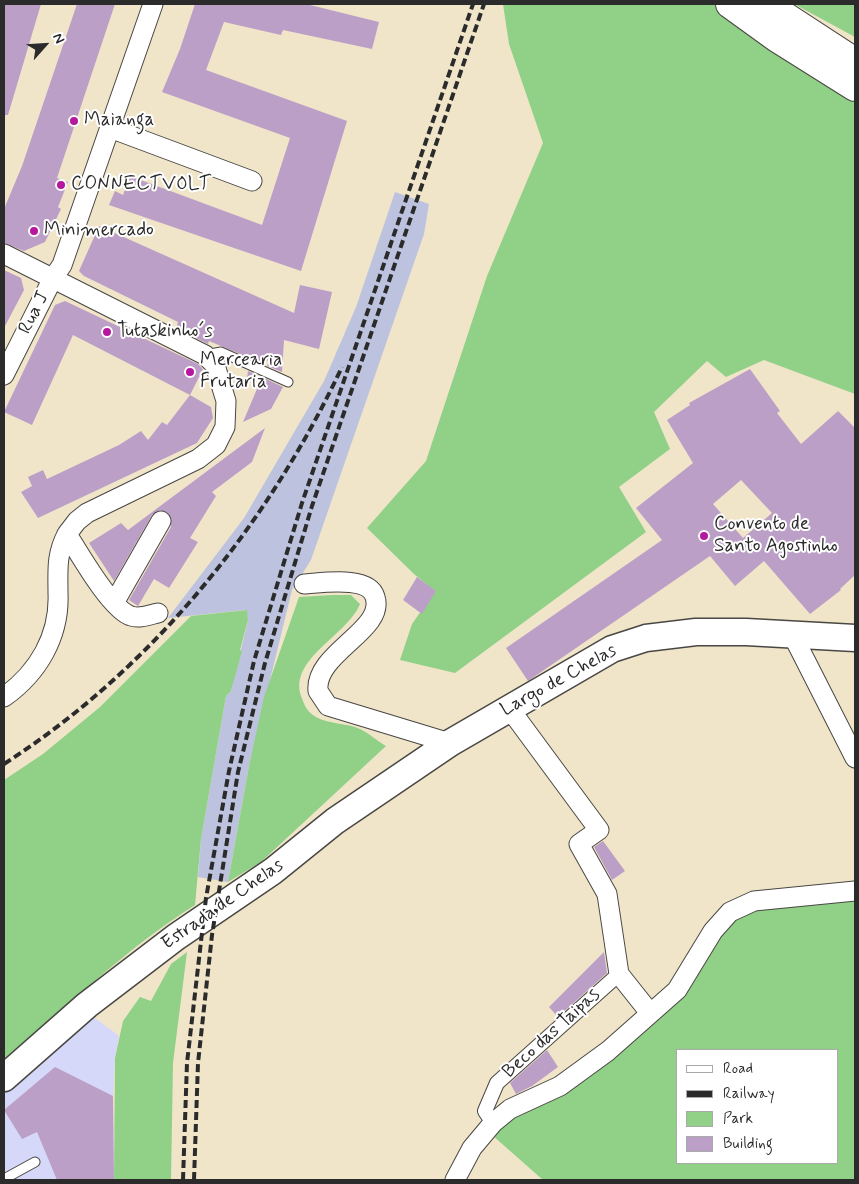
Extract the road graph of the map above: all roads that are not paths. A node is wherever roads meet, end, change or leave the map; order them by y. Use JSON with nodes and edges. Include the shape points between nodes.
{"nodes":[{"id":1,"x":153,"y":4,"type":"edge"},
{"id":2,"x":730,"y":4,"type":"edge"},
{"id":3,"x":766,"y":4,"type":"edge"},
{"id":4,"x":855,"y":62,"type":"edge"},
{"id":5,"x":855,"y":87,"type":"edge"},
{"id":6,"x":110,"y":128,"type":"junction"},
{"id":7,"x":252,"y":181,"type":"dead end"},
{"id":8,"x":4,"y":254,"type":"edge"},
{"id":9,"x":53,"y":278,"type":"junction"},
{"id":10,"x":205,"y":355,"type":"junction"},
{"id":11,"x":4,"y":376,"type":"edge"},
{"id":12,"x":288,"y":382,"type":"dead end"},
{"id":13,"x":161,"y":521,"type":"dead end"},
{"id":14,"x":67,"y":534,"type":"junction"},
{"id":15,"x":304,"y":584,"type":"dead end"},
{"id":16,"x":114,"y":603,"type":"junction"},
{"id":17,"x":158,"y":613,"type":"dead end"},
{"id":18,"x":793,"y":636,"type":"junction"},
{"id":19,"x":855,"y":638,"type":"edge"},
{"id":20,"x":4,"y":697,"type":"edge"},
{"id":21,"x":509,"y":708,"type":"junction"},
{"id":22,"x":450,"y":743,"type":"junction"},
{"id":23,"x":855,"y":758,"type":"edge"},
{"id":24,"x":855,"y":891,"type":"edge"},
{"id":25,"x":619,"y":974,"type":"junction"},
{"id":26,"x":650,"y":1013,"type":"junction"},
{"id":27,"x":4,"y":1078,"type":"edge"},
{"id":28,"x":493,"y":1123,"type":"junction"},
{"id":29,"x":35,"y":1162,"type":"dead end"},
{"id":30,"x":4,"y":1179,"type":"edge"},
{"id":31,"x":454,"y":1180,"type":"edge"}],
"edges":[{"from":1,"to":6,"type":"street","name":"Rua J"},
{"from":2,"to":5,"type":"main road"},
{"from":3,"to":4,"type":"main road"},
{"from":6,"to":7,"type":"street"},
{"from":6,"to":9,"type":"street","name":"Rua J","via":[[62,264]]},
{"from":8,"to":9,"type":"street"},
{"from":9,"to":10,"type":"street"},
{"from":9,"to":11,"type":"street","name":"Rua J"},
{"from":10,"to":12,"type":"lane","via":[[221,352]]},
{"from":10,"to":14,"type":"street","via":[[215,365],[226,401],[225,427],[216,445],[198,459],[87,513]]},
{"from":13,"to":16,"type":"street"},
{"from":14,"to":16,"type":"street"},
{"from":14,"to":20,"type":"street","via":[[57,562],[58,611],[49,646],[29,676]]},
{"from":15,"to":22,"type":"street","via":[[360,583],[369,586],[377,604],[367,623],[320,674],[318,691],[328,706]]},
{"from":16,"to":17,"type":"street","via":[[133,617]]},
{"from":18,"to":19,"type":"main road","name":"Largo de Chelas"},
{"from":18,"to":21,"type":"main road","name":"Largo de Chelas","via":[[696,632],[646,638],[612,649]]},
{"from":18,"to":23,"type":"street"},
{"from":21,"to":22,"type":"main road","name":"Largo de Chelas"},
{"from":21,"to":25,"type":"street","via":[[599,830],[579,844],[608,894]]},
{"from":22,"to":27,"type":"main road","name":"Estrada de Chelas","via":[[334,821],[273,871],[176,937],[87,1005]]},
{"from":24,"to":26,"type":"street","via":[[754,900],[740,906],[713,931],[677,990]]},
{"from":25,"to":26,"type":"street","name":"Beco das Taipas"},
{"from":25,"to":28,"type":"street","name":"Beco das Taipas","via":[[497,1083],[484,1111]]},
{"from":26,"to":28,"type":"street","via":[[608,1051],[560,1086],[510,1109]]},
{"from":28,"to":31,"type":"street","via":[[472,1148]]},
{"from":29,"to":30,"type":"lane"}]}
